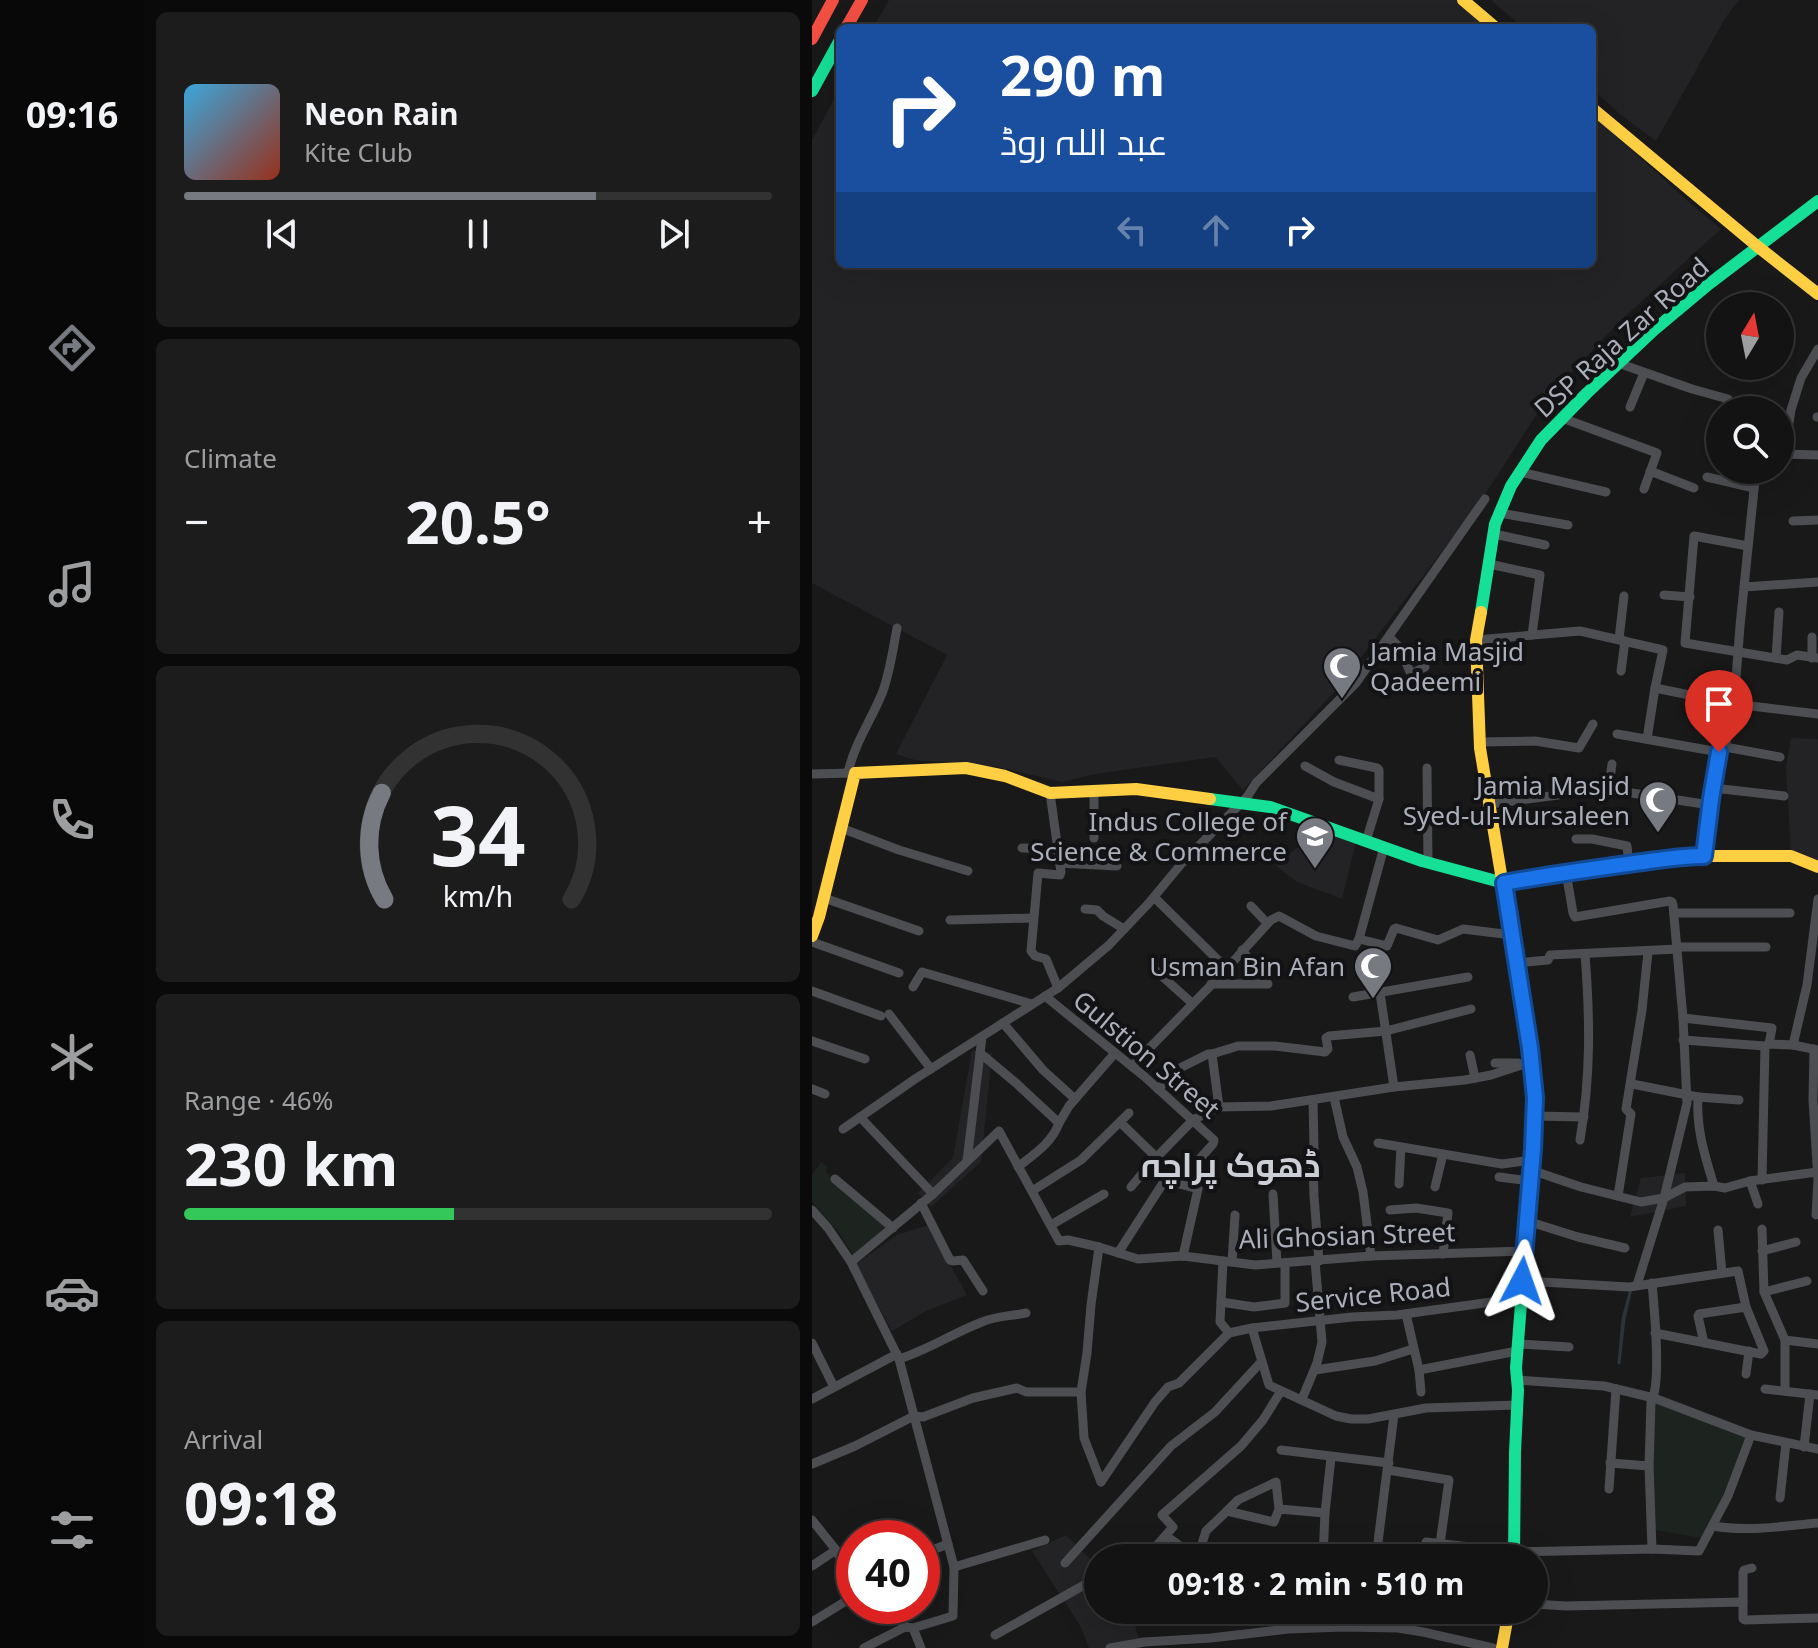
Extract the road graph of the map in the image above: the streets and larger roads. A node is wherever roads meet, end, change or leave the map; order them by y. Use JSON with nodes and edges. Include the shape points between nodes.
{"nodes":[{"id":1,"x":833,"y":0,"type":"edge"},
{"id":2,"x":862,"y":0,"type":"edge"},
{"id":3,"x":1463,"y":0,"type":"edge"},
{"id":4,"x":848,"y":24,"type":"edge"},
{"id":5,"x":1491,"y":24,"type":"edge"},
{"id":6,"x":812,"y":39,"type":"edge"},
{"id":7,"x":836,"y":47,"type":"edge"},
{"id":8,"x":812,"y":91,"type":"edge"},
{"id":9,"x":1596,"y":111,"type":"edge"},
{"id":10,"x":1818,"y":201,"type":"edge"},
{"id":11,"x":1757,"y":246,"type":"junction"},
{"id":12,"x":1818,"y":294,"type":"edge"},
{"id":13,"x":1818,"y":349,"type":"edge"},
{"id":14,"x":1618,"y":363,"type":"junction"},
{"id":15,"x":1644,"y":373,"type":"junction"},
{"id":16,"x":1717,"y":396,"type":"edge"},
{"id":17,"x":1794,"y":400,"type":"edge"},
{"id":18,"x":1630,"y":407,"type":"dead end"},
{"id":19,"x":1562,"y":418,"type":"junction"},
{"id":20,"x":1794,"y":454,"type":"edge"},
{"id":21,"x":1818,"y":455,"type":"edge"},
{"id":22,"x":1650,"y":471,"type":"junction"},
{"id":23,"x":1520,"y":472,"type":"junction"},
{"id":24,"x":1737,"y":484,"type":"edge"},
{"id":25,"x":1754,"y":484,"type":"edge"},
{"id":26,"x":1694,"y":488,"type":"dead end"},
{"id":27,"x":1754,"y":488,"type":"junction"},
{"id":28,"x":1644,"y":489,"type":"dead end"},
{"id":29,"x":1606,"y":492,"type":"dead end"},
{"id":30,"x":1485,"y":499,"type":"dead end"},
{"id":31,"x":1500,"y":513,"type":"junction"},
{"id":32,"x":1818,"y":520,"type":"edge"},
{"id":33,"x":1793,"y":521,"type":"dead end"},
{"id":34,"x":1568,"y":525,"type":"dead end"},
{"id":35,"x":1494,"y":534,"type":"junction"},
{"id":36,"x":1545,"y":545,"type":"dead end"},
{"id":37,"x":1748,"y":546,"type":"junction"},
{"id":38,"x":1489,"y":564,"type":"junction"},
{"id":39,"x":1818,"y":582,"type":"edge"},
{"id":40,"x":1744,"y":587,"type":"junction"},
{"id":41,"x":1664,"y":595,"type":"dead end"},
{"id":42,"x":1624,"y":596,"type":"dead end"},
{"id":43,"x":1690,"y":597,"type":"junction"},
{"id":44,"x":1779,"y":612,"type":"dead end"},
{"id":45,"x":897,"y":628,"type":"dead end"},
{"id":46,"x":1532,"y":635,"type":"junction"},
{"id":47,"x":1389,"y":637,"type":"junction"},
{"id":48,"x":1812,"y":637,"type":"dead end"},
{"id":49,"x":1476,"y":640,"type":"junction"},
{"id":50,"x":1622,"y":640,"type":"junction"},
{"id":51,"x":1739,"y":652,"type":"junction"},
{"id":52,"x":1776,"y":658,"type":"junction"},
{"id":53,"x":1815,"y":658,"type":"edge"},
{"id":54,"x":1425,"y":667,"type":"dead end"},
{"id":55,"x":1621,"y":671,"type":"dead end"},
{"id":56,"x":1655,"y":688,"type":"junction"},
{"id":57,"x":1734,"y":704,"type":"junction"},
{"id":58,"x":1818,"y":714,"type":"edge"},
{"id":59,"x":1593,"y":724,"type":"dead end"},
{"id":60,"x":1617,"y":734,"type":"dead end"},
{"id":61,"x":1647,"y":739,"type":"junction"},
{"id":62,"x":1480,"y":742,"type":"junction"},
{"id":63,"x":1722,"y":749,"type":"junction"},
{"id":64,"x":1780,"y":757,"type":"dead end"},
{"id":65,"x":1339,"y":760,"type":"dead end"},
{"id":66,"x":1612,"y":764,"type":"dead end"},
{"id":67,"x":1305,"y":766,"type":"dead end"},
{"id":68,"x":1427,"y":768,"type":"dead end"},
{"id":69,"x":852,"y":773,"type":"junction"},
{"id":70,"x":812,"y":774,"type":"edge"},
{"id":71,"x":1713,"y":788,"type":"junction"},
{"id":72,"x":1094,"y":791,"type":"junction"},
{"id":73,"x":1050,"y":793,"type":"junction"},
{"id":74,"x":1558,"y":795,"type":"dead end"},
{"id":75,"x":1784,"y":796,"type":"dead end"},
{"id":76,"x":1379,"y":799,"type":"junction"},
{"id":77,"x":1241,"y":802,"type":"junction"},
{"id":78,"x":1490,"y":804,"type":"junction"},
{"id":79,"x":1710,"y":805,"type":"junction"},
{"id":80,"x":841,"y":828,"type":"junction"},
{"id":81,"x":1094,"y":838,"type":"dead end"},
{"id":82,"x":1576,"y":839,"type":"dead end"},
{"id":83,"x":1366,"y":841,"type":"junction"},
{"id":84,"x":1384,"y":847,"type":"junction"},
{"id":85,"x":1022,"y":848,"type":"dead end"},
{"id":86,"x":1058,"y":849,"type":"junction"},
{"id":87,"x":1704,"y":856,"type":"junction"},
{"id":88,"x":1428,"y":862,"type":"junction"},
{"id":89,"x":1059,"y":863,"type":"junction"},
{"id":90,"x":1629,"y":864,"type":"junction"},
{"id":91,"x":1117,"y":866,"type":"dead end"},
{"id":92,"x":1818,"y":867,"type":"edge"},
{"id":93,"x":968,"y":871,"type":"dead end"},
{"id":94,"x":1566,"y":872,"type":"junction"},
{"id":95,"x":1504,"y":883,"type":"junction"},
{"id":96,"x":1154,"y":897,"type":"junction"},
{"id":97,"x":824,"y":898,"type":"junction"},
{"id":98,"x":1818,"y":899,"type":"edge"},
{"id":99,"x":1251,"y":906,"type":"dead end"},
{"id":100,"x":1085,"y":909,"type":"dead end"},
{"id":101,"x":1674,"y":913,"type":"junction"},
{"id":102,"x":1790,"y":913,"type":"dead end"},
{"id":103,"x":816,"y":916,"type":"edge"},
{"id":104,"x":1033,"y":918,"type":"junction"},
{"id":105,"x":950,"y":920,"type":"dead end"},
{"id":106,"x":1267,"y":923,"type":"junction"},
{"id":107,"x":1124,"y":929,"type":"junction"},
{"id":108,"x":919,"y":931,"type":"dead end"},
{"id":109,"x":1512,"y":935,"type":"junction"},
{"id":110,"x":812,"y":936,"type":"edge"},
{"id":111,"x":1359,"y":939,"type":"junction"},
{"id":112,"x":812,"y":942,"type":"edge"},
{"id":113,"x":1766,"y":947,"type":"dead end"},
{"id":114,"x":1678,"y":948,"type":"junction"},
{"id":115,"x":1242,"y":950,"type":"junction"},
{"id":116,"x":1648,"y":952,"type":"junction"},
{"id":117,"x":1585,"y":954,"type":"junction"},
{"id":118,"x":1517,"y":963,"type":"junction"},
{"id":119,"x":1226,"y":968,"type":"junction"},
{"id":120,"x":1155,"y":970,"type":"dead end"},
{"id":121,"x":899,"y":973,"type":"dead end"},
{"id":122,"x":1468,"y":977,"type":"dead end"},
{"id":123,"x":1211,"y":984,"type":"junction"},
{"id":124,"x":913,"y":987,"type":"dead end"},
{"id":125,"x":1058,"y":988,"type":"junction"},
{"id":126,"x":812,"y":991,"type":"edge"},
{"id":127,"x":1380,"y":993,"type":"junction"},
{"id":128,"x":1045,"y":996,"type":"junction"},
{"id":129,"x":1353,"y":997,"type":"dead end"},
{"id":130,"x":1192,"y":1003,"type":"junction"},
{"id":131,"x":1032,"y":1004,"type":"junction"},
{"id":132,"x":1471,"y":1009,"type":"dead end"},
{"id":133,"x":1683,"y":1018,"type":"junction"},
{"id":134,"x":1003,"y":1023,"type":"junction"},
{"id":135,"x":1386,"y":1031,"type":"junction"},
{"id":136,"x":982,"y":1037,"type":"junction"},
{"id":137,"x":1683,"y":1040,"type":"junction"},
{"id":138,"x":812,"y":1041,"type":"edge"},
{"id":139,"x":1767,"y":1045,"type":"junction"},
{"id":140,"x":1793,"y":1045,"type":"junction"},
{"id":141,"x":1816,"y":1049,"type":"edge"},
{"id":142,"x":980,"y":1053,"type":"junction"},
{"id":143,"x":1115,"y":1053,"type":"junction"},
{"id":144,"x":1212,"y":1054,"type":"junction"},
{"id":145,"x":1470,"y":1055,"type":"dead end"},
{"id":146,"x":865,"y":1059,"type":"dead end"},
{"id":147,"x":1495,"y":1063,"type":"dead end"},
{"id":148,"x":1528,"y":1063,"type":"junction"},
{"id":149,"x":1132,"y":1066,"type":"junction"},
{"id":150,"x":931,"y":1069,"type":"junction"},
{"id":151,"x":1475,"y":1078,"type":"junction"},
{"id":152,"x":1632,"y":1084,"type":"junction"},
{"id":153,"x":1394,"y":1087,"type":"junction"},
{"id":154,"x":812,"y":1089,"type":"edge"},
{"id":155,"x":1158,"y":1089,"type":"junction"},
{"id":156,"x":825,"y":1094,"type":"dead end"},
{"id":157,"x":1685,"y":1094,"type":"junction"},
{"id":158,"x":1334,"y":1097,"type":"junction"},
{"id":159,"x":1698,"y":1097,"type":"junction"},
{"id":160,"x":1075,"y":1099,"type":"junction"},
{"id":161,"x":1313,"y":1100,"type":"junction"},
{"id":162,"x":1739,"y":1100,"type":"dead end"},
{"id":163,"x":1219,"y":1107,"type":"junction"},
{"id":164,"x":1129,"y":1113,"type":"dead end"},
{"id":165,"x":1535,"y":1116,"type":"junction"},
{"id":166,"x":860,"y":1117,"type":"junction"},
{"id":167,"x":1584,"y":1117,"type":"junction"},
{"id":168,"x":1193,"y":1120,"type":"junction"},
{"id":169,"x":1059,"y":1123,"type":"junction"},
{"id":170,"x":1121,"y":1123,"type":"junction"},
{"id":171,"x":843,"y":1129,"type":"dead end"},
{"id":172,"x":1580,"y":1140,"type":"dead end"},
{"id":173,"x":1378,"y":1143,"type":"dead end"},
{"id":174,"x":1401,"y":1147,"type":"junction"},
{"id":175,"x":1314,"y":1149,"type":"dead end"},
{"id":176,"x":1443,"y":1154,"type":"junction"},
{"id":177,"x":967,"y":1161,"type":"junction"},
{"id":178,"x":1154,"y":1162,"type":"junction"},
{"id":179,"x":1313,"y":1162,"type":"dead end"},
{"id":180,"x":1018,"y":1167,"type":"junction"},
{"id":181,"x":1531,"y":1170,"type":"junction"},
{"id":182,"x":1817,"y":1172,"type":"edge"},
{"id":183,"x":1499,"y":1177,"type":"dead end"},
{"id":184,"x":835,"y":1179,"type":"dead end"},
{"id":185,"x":1165,"y":1180,"type":"junction"},
{"id":186,"x":1762,"y":1180,"type":"junction"},
{"id":187,"x":1818,"y":1180,"type":"edge"},
{"id":188,"x":1750,"y":1181,"type":"junction"},
{"id":189,"x":1178,"y":1183,"type":"junction"},
{"id":190,"x":1399,"y":1184,"type":"dead end"},
{"id":191,"x":1714,"y":1186,"type":"junction"},
{"id":192,"x":1131,"y":1187,"type":"dead end"},
{"id":193,"x":1435,"y":1187,"type":"dead end"},
{"id":194,"x":1032,"y":1191,"type":"junction"},
{"id":195,"x":933,"y":1194,"type":"junction"},
{"id":196,"x":1104,"y":1194,"type":"dead end"},
{"id":197,"x":1273,"y":1194,"type":"dead end"},
{"id":198,"x":1618,"y":1196,"type":"junction"},
{"id":199,"x":1664,"y":1198,"type":"junction"},
{"id":200,"x":921,"y":1203,"type":"junction"},
{"id":201,"x":1758,"y":1204,"type":"dead end"},
{"id":202,"x":812,"y":1210,"type":"edge"},
{"id":203,"x":1390,"y":1210,"type":"dead end"},
{"id":204,"x":1235,"y":1215,"type":"dead end"},
{"id":205,"x":1816,"y":1215,"type":"dead end"},
{"id":206,"x":1527,"y":1221,"type":"junction"},
{"id":207,"x":1051,"y":1225,"type":"junction"},
{"id":208,"x":893,"y":1228,"type":"junction"},
{"id":209,"x":1762,"y":1229,"type":"dead end"},
{"id":210,"x":1718,"y":1230,"type":"dead end"},
{"id":211,"x":1796,"y":1242,"type":"dead end"},
{"id":212,"x":1099,"y":1247,"type":"junction"},
{"id":213,"x":1625,"y":1248,"type":"dead end"},
{"id":214,"x":1524,"y":1251,"type":"junction"},
{"id":215,"x":1762,"y":1251,"type":"junction"},
{"id":216,"x":1118,"y":1253,"type":"junction"},
{"id":217,"x":1443,"y":1254,"type":"junction"},
{"id":218,"x":1183,"y":1256,"type":"junction"},
{"id":219,"x":1371,"y":1256,"type":"junction"},
{"id":220,"x":1317,"y":1261,"type":"junction"},
{"id":221,"x":851,"y":1262,"type":"junction"},
{"id":222,"x":1228,"y":1262,"type":"junction"},
{"id":223,"x":1281,"y":1263,"type":"junction"},
{"id":224,"x":1722,"y":1273,"type":"junction"},
{"id":225,"x":1522,"y":1281,"type":"junction"},
{"id":226,"x":1807,"y":1281,"type":"dead end"},
{"id":227,"x":1652,"y":1283,"type":"junction"},
{"id":228,"x":1637,"y":1285,"type":"junction"},
{"id":229,"x":983,"y":1291,"type":"dead end"},
{"id":230,"x":1764,"y":1292,"type":"junction"},
{"id":231,"x":1521,"y":1298,"type":"junction"},
{"id":232,"x":1221,"y":1302,"type":"junction"},
{"id":233,"x":1746,"y":1307,"type":"junction"},
{"id":234,"x":1026,"y":1313,"type":"dead end"},
{"id":235,"x":1406,"y":1314,"type":"junction"},
{"id":236,"x":1321,"y":1322,"type":"junction"},
{"id":237,"x":1252,"y":1328,"type":"junction"},
{"id":238,"x":1229,"y":1333,"type":"junction"},
{"id":239,"x":1655,"y":1333,"type":"junction"},
{"id":240,"x":1785,"y":1340,"type":"junction"},
{"id":241,"x":812,"y":1343,"type":"edge"},
{"id":242,"x":1704,"y":1343,"type":"junction"},
{"id":243,"x":1818,"y":1344,"type":"edge"},
{"id":244,"x":1569,"y":1347,"type":"dead end"},
{"id":245,"x":1518,"y":1348,"type":"junction"},
{"id":246,"x":1413,"y":1349,"type":"junction"},
{"id":247,"x":1749,"y":1351,"type":"junction"},
{"id":248,"x":898,"y":1356,"type":"junction"},
{"id":249,"x":1262,"y":1361,"type":"junction"},
{"id":250,"x":1315,"y":1370,"type":"junction"},
{"id":251,"x":1419,"y":1370,"type":"junction"},
{"id":252,"x":1746,"y":1374,"type":"dead end"},
{"id":253,"x":1517,"y":1380,"type":"junction"},
{"id":254,"x":834,"y":1387,"type":"junction"},
{"id":255,"x":1616,"y":1389,"type":"junction"},
{"id":256,"x":1765,"y":1389,"type":"dead end"},
{"id":257,"x":1281,"y":1391,"type":"junction"},
{"id":258,"x":1785,"y":1391,"type":"junction"},
{"id":259,"x":1081,"y":1392,"type":"junction"},
{"id":260,"x":1421,"y":1392,"type":"dead end"},
{"id":261,"x":1814,"y":1394,"type":"edge"},
{"id":262,"x":1654,"y":1398,"type":"junction"},
{"id":263,"x":812,"y":1399,"type":"edge"},
{"id":264,"x":1302,"y":1399,"type":"junction"},
{"id":265,"x":1517,"y":1405,"type":"junction"},
{"id":266,"x":1394,"y":1415,"type":"junction"},
{"id":267,"x":914,"y":1416,"type":"junction"},
{"id":268,"x":1751,"y":1435,"type":"junction"},
{"id":269,"x":1786,"y":1443,"type":"junction"},
{"id":270,"x":1804,"y":1447,"type":"junction"},
{"id":271,"x":1818,"y":1449,"type":"edge"},
{"id":272,"x":1281,"y":1450,"type":"dead end"},
{"id":273,"x":1331,"y":1458,"type":"junction"},
{"id":274,"x":1610,"y":1463,"type":"junction"},
{"id":275,"x":812,"y":1464,"type":"edge"},
{"id":276,"x":1388,"y":1466,"type":"junction"},
{"id":277,"x":1649,"y":1466,"type":"junction"},
{"id":278,"x":1609,"y":1489,"type":"dead end"},
{"id":279,"x":1780,"y":1498,"type":"dead end"},
{"id":280,"x":1279,"y":1509,"type":"junction"},
{"id":281,"x":1227,"y":1511,"type":"junction"},
{"id":282,"x":1325,"y":1513,"type":"junction"},
{"id":283,"x":812,"y":1520,"type":"edge"},
{"id":284,"x":1818,"y":1523,"type":"edge"},
{"id":285,"x":1713,"y":1526,"type":"junction"},
{"id":286,"x":1166,"y":1536,"type":"junction"},
{"id":287,"x":1045,"y":1540,"type":"dead end"},
{"id":288,"x":948,"y":1544,"type":"junction"},
{"id":289,"x":1159,"y":1544,"type":"edge"},
{"id":290,"x":1177,"y":1544,"type":"edge"},
{"id":291,"x":1203,"y":1544,"type":"edge"},
{"id":292,"x":1324,"y":1544,"type":"edge"},
{"id":293,"x":1378,"y":1544,"type":"edge"},
{"id":294,"x":1426,"y":1544,"type":"edge"},
{"id":295,"x":1440,"y":1544,"type":"joint"},
{"id":296,"x":1515,"y":1544,"type":"edge"},
{"id":297,"x":940,"y":1547,"type":"edge"},
{"id":298,"x":1652,"y":1549,"type":"junction"},
{"id":299,"x":836,"y":1550,"type":"joint"},
{"id":300,"x":1548,"y":1554,"type":"edge"},
{"id":301,"x":1065,"y":1563,"type":"dead end"},
{"id":302,"x":812,"y":1566,"type":"edge"},
{"id":303,"x":954,"y":1567,"type":"junction"},
{"id":304,"x":1752,"y":1568,"type":"dead end"},
{"id":305,"x":1084,"y":1585,"type":"edge"},
{"id":306,"x":1743,"y":1602,"type":"junction"},
{"id":307,"x":1548,"y":1605,"type":"edge"},
{"id":308,"x":836,"y":1607,"type":"edge"},
{"id":309,"x":1818,"y":1618,"type":"edge"},
{"id":310,"x":812,"y":1622,"type":"edge"},
{"id":311,"x":907,"y":1624,"type":"edge"},
{"id":312,"x":1506,"y":1624,"type":"edge"},
{"id":313,"x":909,"y":1627,"type":"junction"},
{"id":314,"x":995,"y":1635,"type":"dead end"},
{"id":315,"x":1120,"y":1647,"type":"edge"},
{"id":316,"x":864,"y":1648,"type":"edge"},
{"id":317,"x":921,"y":1648,"type":"edge"},
{"id":318,"x":1110,"y":1648,"type":"edge"},
{"id":319,"x":1493,"y":1648,"type":"edge"},
{"id":320,"x":1502,"y":1648,"type":"edge"}],
"edges":[{"from":1,"to":6,"type":"street"},
{"from":2,"to":4,"type":"street"},
{"from":3,"to":5,"type":"street"},
{"from":7,"to":8,"type":"street"},
{"from":9,"to":11,"type":"street"},
{"from":10,"to":11,"type":"street","name":"DSP Raja Zar Road"},
{"from":11,"to":12,"type":"street"},
{"from":11,"to":14,"type":"street","name":"DSP Raja Zar Road"},
{"from":13,"to":17,"type":"street"},
{"from":14,"to":15,"type":"street"},
{"from":14,"to":19,"type":"street","name":"DSP Raja Zar Road"},
{"from":15,"to":16,"type":"street"},
{"from":15,"to":18,"type":"street"},
{"from":19,"to":22,"type":"street","via":[[1655,451]]},
{"from":19,"to":23,"type":"street","name":"DSP Raja Zar Road"},
{"from":20,"to":21,"type":"street"},
{"from":22,"to":26,"type":"street"},
{"from":22,"to":28,"type":"street"},
{"from":23,"to":29,"type":"street"},
{"from":23,"to":31,"type":"street","name":"DSP Raja Zar Road"},
{"from":24,"to":27,"type":"street"},
{"from":25,"to":27,"type":"street"},
{"from":27,"to":37,"type":"street"},
{"from":30,"to":47,"type":"street"},
{"from":31,"to":34,"type":"street"},
{"from":31,"to":35,"type":"street","name":"DSP Raja Zar Road"},
{"from":32,"to":33,"type":"street"},
{"from":35,"to":36,"type":"street"},
{"from":35,"to":38,"type":"street","name":"DSP Raja Zar Road"},
{"from":37,"to":40,"type":"street"},
{"from":37,"to":43,"type":"street","via":[[1694,536]]},
{"from":38,"to":46,"type":"street","via":[[1540,575]]},
{"from":38,"to":49,"type":"street","name":"DSP Raja Zar Road"},
{"from":39,"to":40,"type":"street"},
{"from":40,"to":51,"type":"street"},
{"from":41,"to":43,"type":"street"},
{"from":42,"to":50,"type":"street"},
{"from":43,"to":51,"type":"street","via":[[1685,643]]},
{"from":44,"to":52,"type":"street"},
{"from":45,"to":69,"type":"street","via":[[889,673],[855,748]]},
{"from":46,"to":49,"type":"street"},
{"from":46,"to":50,"type":"street","via":[[1580,631]]},
{"from":47,"to":54,"type":"street","via":[[1411,673]]},
{"from":47,"to":77,"type":"street","via":[[1356,683]]},
{"from":48,"to":53,"type":"street"},
{"from":49,"to":62,"type":"street","name":"DSP Raja Zar Road"},
{"from":50,"to":55,"type":"street"},
{"from":50,"to":56,"type":"street","via":[[1663,650]]},
{"from":51,"to":52,"type":"street"},
{"from":51,"to":57,"type":"street"},
{"from":52,"to":53,"type":"street"},
{"from":56,"to":57,"type":"street"},
{"from":56,"to":61,"type":"street"},
{"from":57,"to":58,"type":"street"},
{"from":57,"to":63,"type":"street"},
{"from":59,"to":62,"type":"street","via":[[1579,748],[1535,741]]},
{"from":60,"to":61,"type":"street"},
{"from":61,"to":63,"type":"street"},
{"from":62,"to":78,"type":"street","name":"DSP Raja Zar Road"},
{"from":63,"to":64,"type":"street"},
{"from":63,"to":71,"type":"street"},
{"from":65,"to":76,"type":"street","via":[[1377,768]]},
{"from":66,"to":79,"type":"street","via":[[1612,790]]},
{"from":67,"to":76,"type":"street"},
{"from":68,"to":88,"type":"street"},
{"from":69,"to":70,"type":"street"},
{"from":69,"to":73,"type":"street","via":[[966,768]]},
{"from":69,"to":80,"type":"street"},
{"from":71,"to":75,"type":"street"},
{"from":71,"to":79,"type":"street"},
{"from":72,"to":73,"type":"street"},
{"from":72,"to":77,"type":"street","via":[[1136,789]]},
{"from":72,"to":81,"type":"street"},
{"from":73,"to":86,"type":"street"},
{"from":74,"to":78,"type":"street"},
{"from":76,"to":83,"type":"street"},
{"from":77,"to":83,"type":"street"},
{"from":77,"to":96,"type":"street"},
{"from":78,"to":95,"type":"street","name":"DSP Raja Zar Road"},
{"from":79,"to":87,"type":"street"},
{"from":80,"to":93,"type":"street"},
{"from":80,"to":97,"type":"street"},
{"from":82,"to":90,"type":"street","via":[[1627,846]]},
{"from":83,"to":84,"type":"street"},
{"from":84,"to":88,"type":"street"},
{"from":84,"to":111,"type":"street"},
{"from":85,"to":86,"type":"street"},
{"from":86,"to":89,"type":"street"},
{"from":87,"to":90,"type":"street"},
{"from":87,"to":92,"type":"street","via":[[1791,856]]},
{"from":88,"to":95,"type":"street"},
{"from":89,"to":91,"type":"street"},
{"from":89,"to":104,"type":"street","via":[[1060,875],[1038,873]]},
{"from":90,"to":94,"type":"street"},
{"from":94,"to":95,"type":"street"},
{"from":94,"to":101,"type":"street","via":[[1575,917],[1670,901]]},
{"from":95,"to":109,"type":"street","name":"DSP Raja Zar Road"},
{"from":96,"to":107,"type":"street"},
{"from":96,"to":119,"type":"street"},
{"from":97,"to":103,"type":"street"},
{"from":97,"to":108,"type":"street"},
{"from":98,"to":140,"type":"street"},
{"from":99,"to":106,"type":"street"},
{"from":100,"to":107,"type":"street","via":[[1097,910]]},
{"from":101,"to":102,"type":"street"},
{"from":101,"to":114,"type":"street"},
{"from":103,"to":110,"type":"street"},
{"from":104,"to":105,"type":"street"},
{"from":104,"to":125,"type":"street","via":[[1032,954],[1046,959]]},
{"from":106,"to":111,"type":"street","via":[[1279,916],[1316,936],[1355,946]]},
{"from":106,"to":115,"type":"street"},
{"from":107,"to":125,"type":"street"},
{"from":109,"to":111,"type":"street","via":[[1463,929],[1438,940],[1396,928],[1387,946]]},
{"from":109,"to":118,"type":"street","name":"DSP Raja Zar Road"},
{"from":112,"to":121,"type":"street"},
{"from":113,"to":114,"type":"street"},
{"from":114,"to":116,"type":"street"},
{"from":114,"to":133,"type":"street"},
{"from":115,"to":119,"type":"street"},
{"from":115,"to":123,"type":"street","via":[[1268,984]]},
{"from":116,"to":117,"type":"street"},
{"from":116,"to":152,"type":"street"},
{"from":117,"to":118,"type":"street"},
{"from":117,"to":167,"type":"street","via":[[1589,1072]]},
{"from":118,"to":148,"type":"street","name":"DSP Raja Zar Road"},
{"from":119,"to":123,"type":"street"},
{"from":120,"to":130,"type":"street"},
{"from":122,"to":127,"type":"street"},
{"from":123,"to":130,"type":"street"},
{"from":124,"to":131,"type":"street","via":[[922,972]]},
{"from":125,"to":128,"type":"street"},
{"from":126,"to":150,"type":"street","via":[[885,1015]]},
{"from":127,"to":129,"type":"street"},
{"from":127,"to":135,"type":"street"},
{"from":128,"to":131,"type":"street"},
{"from":128,"to":143,"type":"street","name":"Gulstion Street"},
{"from":130,"to":149,"type":"street"},
{"from":131,"to":134,"type":"street"},
{"from":132,"to":135,"type":"street"},
{"from":133,"to":137,"type":"street"},
{"from":133,"to":139,"type":"street","via":[[1772,1028]]},
{"from":134,"to":136,"type":"street"},
{"from":134,"to":160,"type":"street"},
{"from":135,"to":144,"type":"street","via":[[1329,1036],[1325,1052],[1238,1046]]},
{"from":135,"to":153,"type":"street"},
{"from":136,"to":142,"type":"street"},
{"from":136,"to":150,"type":"street"},
{"from":137,"to":139,"type":"street"},
{"from":137,"to":157,"type":"street"},
{"from":138,"to":146,"type":"street"},
{"from":139,"to":140,"type":"street"},
{"from":139,"to":186,"type":"street"},
{"from":140,"to":141,"type":"street"},
{"from":141,"to":182,"type":"street"},
{"from":142,"to":169,"type":"street"},
{"from":142,"to":177,"type":"street"},
{"from":143,"to":149,"type":"street","name":"Gulstion Street"},
{"from":143,"to":160,"type":"street"},
{"from":144,"to":155,"type":"street","via":[[1178,1069]]},
{"from":144,"to":163,"type":"street"},
{"from":145,"to":151,"type":"street"},
{"from":147,"to":148,"type":"street"},
{"from":148,"to":151,"type":"street"},
{"from":148,"to":165,"type":"street","name":"DSP Raja Zar Road"},
{"from":149,"to":155,"type":"street","name":"Gulstion Street"},
{"from":150,"to":166,"type":"street"},
{"from":151,"to":153,"type":"street"},
{"from":152,"to":157,"type":"street"},
{"from":152,"to":198,"type":"street"},
{"from":153,"to":158,"type":"street"},
{"from":154,"to":156,"type":"street"},
{"from":155,"to":168,"type":"street","name":"Gulstion Street"},
{"from":157,"to":159,"type":"street"},
{"from":157,"to":199,"type":"street"},
{"from":158,"to":161,"type":"street"},
{"from":158,"to":219,"type":"street","via":[[1363,1192]]},
{"from":159,"to":162,"type":"street"},
{"from":159,"to":191,"type":"street","via":[[1696,1119]]},
{"from":160,"to":169,"type":"street"},
{"from":161,"to":163,"type":"street"},
{"from":161,"to":175,"type":"street"},
{"from":163,"to":168,"type":"street"},
{"from":164,"to":170,"type":"street"},
{"from":165,"to":167,"type":"street"},
{"from":165,"to":181,"type":"street","name":"DSP Raja Zar Road"},
{"from":166,"to":171,"type":"street"},
{"from":166,"to":195,"type":"street"},
{"from":167,"to":172,"type":"street"},
{"from":168,"to":178,"type":"street"},
{"from":168,"to":189,"type":"street","name":"Gulstion Street","via":[[1214,1142]]},
{"from":169,"to":180,"type":"street","via":[[1049,1142]]},
{"from":170,"to":178,"type":"street"},
{"from":170,"to":194,"type":"street","via":[[1081,1160]]},
{"from":173,"to":174,"type":"street"},
{"from":174,"to":176,"type":"street"},
{"from":174,"to":190,"type":"street"},
{"from":176,"to":181,"type":"street"},
{"from":176,"to":193,"type":"street"},
{"from":177,"to":180,"type":"street","name":"Ali Ghosian Street","via":[[999,1131]]},
{"from":177,"to":195,"type":"street"},
{"from":178,"to":185,"type":"street"},
{"from":178,"to":192,"type":"street"},
{"from":179,"to":220,"type":"street"},
{"from":180,"to":194,"type":"street","name":"Ali Ghosian Street"},
{"from":181,"to":183,"type":"street"},
{"from":181,"to":198,"type":"street"},
{"from":181,"to":206,"type":"street","name":"DSP Raja Zar Road"},
{"from":182,"to":186,"type":"street"},
{"from":182,"to":187,"type":"street"},
{"from":184,"to":208,"type":"street"},
{"from":185,"to":189,"type":"street"},
{"from":185,"to":216,"type":"street"},
{"from":186,"to":188,"type":"street"},
{"from":187,"to":205,"type":"street"},
{"from":188,"to":191,"type":"street"},
{"from":188,"to":201,"type":"street"},
{"from":189,"to":218,"type":"street","via":[[1198,1191]]},
{"from":191,"to":199,"type":"street","via":[[1685,1187]]},
{"from":194,"to":207,"type":"street","name":"Ali Ghosian Street"},
{"from":195,"to":200,"type":"street"},
{"from":196,"to":207,"type":"street"},
{"from":197,"to":223,"type":"street"},
{"from":198,"to":199,"type":"street","via":[[1641,1202]]},
{"from":199,"to":228,"type":"street"},
{"from":200,"to":208,"type":"street"},
{"from":200,"to":229,"type":"street","via":[[950,1260],[963,1260]]},
{"from":202,"to":221,"type":"street"},
{"from":203,"to":217,"type":"street","via":[[1448,1213]]},
{"from":204,"to":222,"type":"street"},
{"from":206,"to":213,"type":"street"},
{"from":206,"to":214,"type":"street","name":"DSP Raja Zar Road"},
{"from":207,"to":212,"type":"street","name":"Ali Ghosian Street","via":[[1059,1241]]},
{"from":208,"to":221,"type":"street"},
{"from":209,"to":215,"type":"street"},
{"from":210,"to":224,"type":"street"},
{"from":211,"to":215,"type":"street"},
{"from":212,"to":216,"type":"street","name":"Ali Ghosian Street"},
{"from":212,"to":259,"type":"street"},
{"from":214,"to":217,"type":"street","name":"Ali Ghosian Street"},
{"from":214,"to":225,"type":"street","name":"DSP Raja Zar Road"},
{"from":215,"to":230,"type":"street"},
{"from":216,"to":218,"type":"street","name":"Ali Ghosian Street","via":[[1138,1259]]},
{"from":217,"to":219,"type":"street","name":"Ali Ghosian Street"},
{"from":218,"to":222,"type":"street","name":"Ali Ghosian Street"},
{"from":219,"to":220,"type":"street","name":"Ali Ghosian Street"},
{"from":220,"to":223,"type":"street","name":"Ali Ghosian Street"},
{"from":220,"to":236,"type":"street"},
{"from":221,"to":248,"type":"street"},
{"from":222,"to":223,"type":"street","name":"Ali Ghosian Street"},
{"from":222,"to":232,"type":"street"},
{"from":223,"to":232,"type":"street","via":[[1285,1303],[1254,1307]]},
{"from":224,"to":227,"type":"street"},
{"from":224,"to":233,"type":"street","via":[[1738,1271]]},
{"from":225,"to":228,"type":"street"},
{"from":225,"to":231,"type":"street","name":"DSP Raja Zar Road"},
{"from":226,"to":230,"type":"street"},
{"from":227,"to":228,"type":"street"},
{"from":227,"to":239,"type":"street"},
{"from":230,"to":240,"type":"street"},
{"from":231,"to":235,"type":"street","name":"Service Road"},
{"from":231,"to":245,"type":"street","name":"DSP Raja Zar Road"},
{"from":232,"to":238,"type":"street","via":[[1220,1322]]},
{"from":233,"to":242,"type":"street","via":[[1699,1314]]},
{"from":233,"to":247,"type":"street","via":[[1764,1351]]},
{"from":234,"to":248,"type":"street","via":[[985,1320],[921,1352]]},
{"from":235,"to":236,"type":"street","name":"Service Road"},
{"from":235,"to":246,"type":"street"},
{"from":236,"to":237,"type":"street","name":"Service Road"},
{"from":236,"to":250,"type":"street"},
{"from":237,"to":238,"type":"street","name":"Service Road"},
{"from":237,"to":249,"type":"street"},
{"from":238,"to":259,"type":"street","via":[[1155,1402],[1101,1482],[1084,1438]]},
{"from":239,"to":242,"type":"street"},
{"from":239,"to":262,"type":"street"},
{"from":240,"to":243,"type":"street"},
{"from":240,"to":258,"type":"street"},
{"from":241,"to":254,"type":"street"},
{"from":242,"to":247,"type":"street"},
{"from":244,"to":245,"type":"street"},
{"from":245,"to":251,"type":"street"},
{"from":245,"to":253,"type":"street","name":"DSP Raja Zar Road"},
{"from":246,"to":250,"type":"street"},
{"from":246,"to":251,"type":"street"},
{"from":247,"to":252,"type":"street"},
{"from":248,"to":254,"type":"street"},
{"from":248,"to":267,"type":"street"},
{"from":249,"to":257,"type":"street","via":[[1269,1385]]},
{"from":249,"to":301,"type":"street","via":[[1215,1412],[1171,1446]]},
{"from":250,"to":264,"type":"street"},
{"from":251,"to":260,"type":"street"},
{"from":253,"to":255,"type":"street"},
{"from":253,"to":265,"type":"street","name":"DSP Raja Zar Road"},
{"from":254,"to":263,"type":"street"},
{"from":255,"to":262,"type":"street"},
{"from":255,"to":274,"type":"street"},
{"from":256,"to":258,"type":"street"},
{"from":257,"to":264,"type":"street"},
{"from":257,"to":286,"type":"street","via":[[1241,1446],[1162,1515],[1173,1527]]},
{"from":258,"to":261,"type":"street"},
{"from":259,"to":267,"type":"street","via":[[1017,1388]]},
{"from":261,"to":270,"type":"street"},
{"from":262,"to":268,"type":"street"},
{"from":262,"to":277,"type":"street"},
{"from":264,"to":266,"type":"street","via":[[1351,1419]]},
{"from":265,"to":266,"type":"street","via":[[1426,1408]]},
{"from":265,"to":296,"type":"street","name":"DSP Raja Zar Road"},
{"from":266,"to":276,"type":"street"},
{"from":267,"to":275,"type":"street"},
{"from":267,"to":288,"type":"street"},
{"from":268,"to":269,"type":"street"},
{"from":268,"to":285,"type":"street"},
{"from":269,"to":270,"type":"street"},
{"from":269,"to":279,"type":"street"},
{"from":270,"to":271,"type":"street"},
{"from":272,"to":273,"type":"street"},
{"from":273,"to":276,"type":"street"},
{"from":273,"to":282,"type":"street"},
{"from":274,"to":277,"type":"street"},
{"from":274,"to":278,"type":"street"},
{"from":276,"to":293,"type":"street"},
{"from":276,"to":295,"type":"street","via":[[1449,1480]]},
{"from":277,"to":298,"type":"street"},
{"from":280,"to":281,"type":"street","via":[[1274,1522]]},
{"from":280,"to":281,"type":"street","via":[[1276,1482]]},
{"from":280,"to":282,"type":"street"},
{"from":281,"to":291,"type":"street","via":[[1206,1531]]},
{"from":282,"to":292,"type":"street"},
{"from":283,"to":299,"type":"street"},
{"from":284,"to":285,"type":"street","via":[[1752,1530]]},
{"from":285,"to":298,"type":"street","via":[[1699,1551]]},
{"from":286,"to":289,"type":"street"},
{"from":286,"to":290,"type":"street"},
{"from":287,"to":303,"type":"street"},
{"from":288,"to":297,"type":"street"},
{"from":288,"to":303,"type":"street"},
{"from":294,"to":295,"type":"street"},
{"from":298,"to":300,"type":"street"},
{"from":299,"to":302,"type":"street"},
{"from":303,"to":313,"type":"street","via":[[953,1616]]},
{"from":304,"to":306,"type":"street","via":[[1743,1573]]},
{"from":305,"to":314,"type":"street"},
{"from":306,"to":307,"type":"street"},
{"from":306,"to":309,"type":"street","via":[[1745,1620]]},
{"from":308,"to":310,"type":"street"},
{"from":311,"to":313,"type":"street"},
{"from":312,"to":320,"type":"street"},
{"from":313,"to":316,"type":"street"},
{"from":313,"to":317,"type":"street"},
{"from":315,"to":318,"type":"street"},
{"from":315,"to":319,"type":"street","via":[[1344,1627],[1398,1628]]}]}
